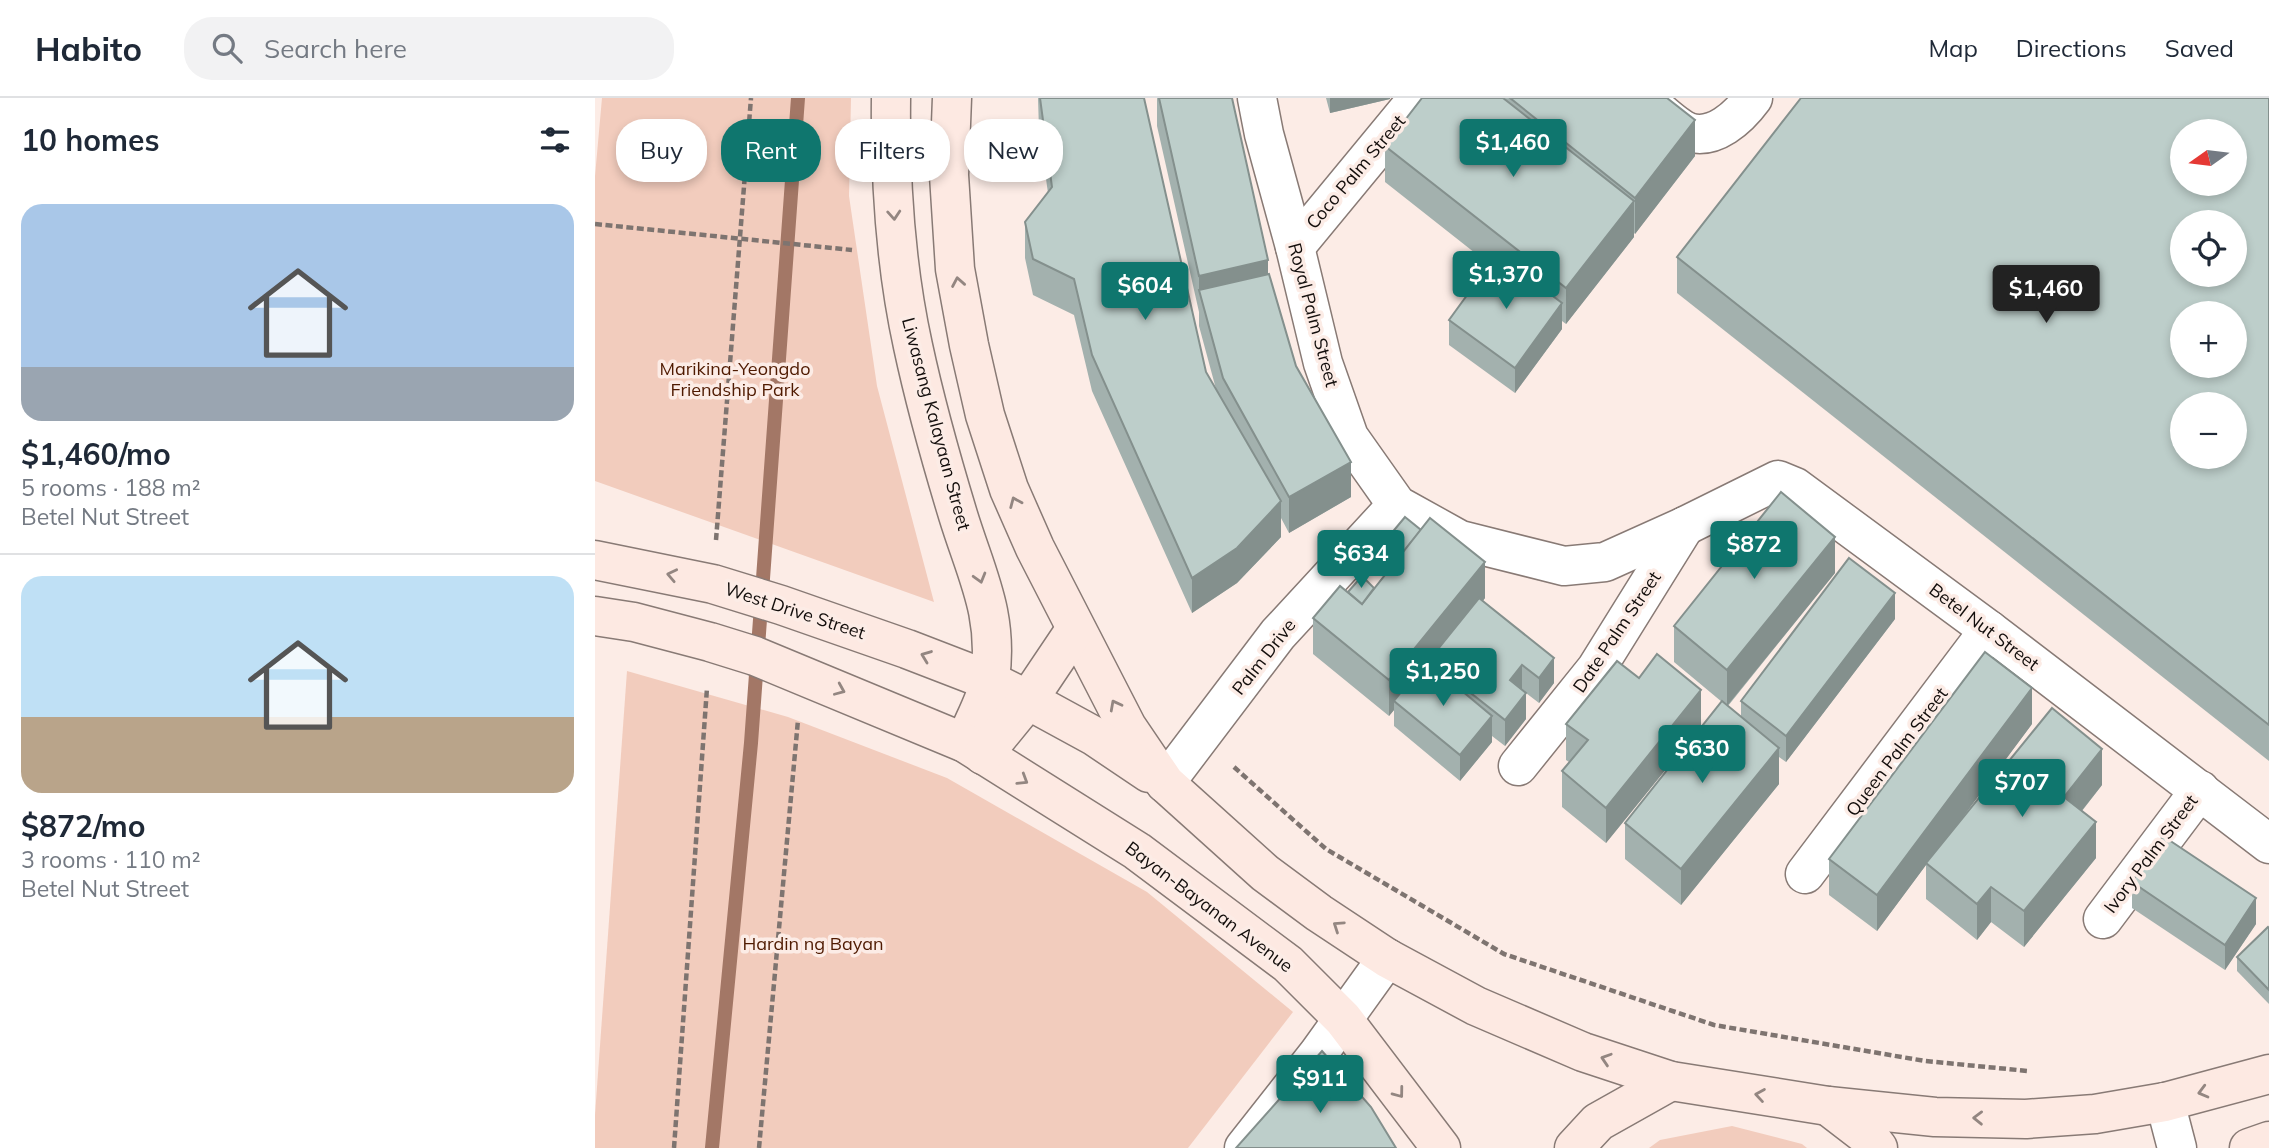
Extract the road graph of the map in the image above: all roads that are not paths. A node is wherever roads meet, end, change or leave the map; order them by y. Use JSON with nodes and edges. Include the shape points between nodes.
{"nodes":[{"id":1,"x":891,"y":98,"type":"edge"},
{"id":2,"x":952,"y":98,"type":"edge"},
{"id":3,"x":1257,"y":98,"type":"edge"},
{"id":4,"x":1418,"y":98,"type":"edge"},
{"id":5,"x":1643,"y":98,"type":"edge"},
{"id":6,"x":1753,"y":98,"type":"edge"},
{"id":7,"x":1294,"y":247,"type":"junction"},
{"id":8,"x":1397,"y":505,"type":"junction"},
{"id":9,"x":1685,"y":526,"type":"junction"},
{"id":10,"x":595,"y":561,"type":"edge"},
{"id":11,"x":595,"y":616,"type":"edge"},
{"id":12,"x":1075,"y":630,"type":"junction"},
{"id":13,"x":1989,"y":630,"type":"junction"},
{"id":14,"x":990,"y":681,"type":"junction"},
{"id":15,"x":1028,"y":700,"type":"junction"},
{"id":16,"x":974,"y":749,"type":"junction"},
{"id":17,"x":1518,"y":766,"type":"dead end"},
{"id":18,"x":1165,"y":783,"type":"junction"},
{"id":19,"x":2200,"y":790,"type":"junction"},
{"id":20,"x":2269,"y":844,"type":"edge"},
{"id":21,"x":1805,"y":874,"type":"dead end"},
{"id":22,"x":2102,"y":919,"type":"dead end"},
{"id":23,"x":1387,"y":958,"type":"junction"},
{"id":24,"x":1343,"y":1019,"type":"junction"},
{"id":25,"x":2269,"y":1074,"type":"edge"},
{"id":26,"x":1671,"y":1081,"type":"junction"},
{"id":27,"x":2165,"y":1102,"type":"junction"},
{"id":28,"x":1828,"y":1106,"type":"junction"},
{"id":29,"x":2269,"y":1141,"type":"edge"},
{"id":30,"x":1244,"y":1148,"type":"edge"},
{"id":31,"x":1441,"y":1148,"type":"edge"},
{"id":32,"x":1574,"y":1148,"type":"edge"},
{"id":33,"x":1878,"y":1148,"type":"edge"},
{"id":34,"x":2177,"y":1148,"type":"edge"},
{"id":35,"x":2249,"y":1148,"type":"edge"}],
"edges":[{"from":1,"to":14,"type":"street","name":"Liwasang Kalayaan Street","one_way":true,"via":[[894,223],[903,296],[933,428],[981,578],[992,627]]},
{"from":12,"to":2,"type":"street","one_way":true,"via":[[1009,489],[985,415],[955,268],[949,175]]},
{"from":3,"to":7,"type":"street","name":"Royal Palm Street"},
{"from":4,"to":7,"type":"street","name":"Coco Palm Street"},
{"from":5,"to":6,"type":"street","via":[[1687,132],[1704,134],[1741,114]]},
{"from":7,"to":8,"type":"street","name":"Royal Palm Street","via":[[1323,363],[1349,437]]},
{"from":8,"to":9,"type":"street","name":"Royal Palm Street","via":[[1460,540],[1564,566],[1605,562]]},
{"from":8,"to":18,"type":"street","name":"Palm Drive","via":[[1278,634]]},
{"from":9,"to":13,"type":"street","name":"Betel Nut Street","via":[[1778,480],[1795,487]]},
{"from":9,"to":17,"type":"street","name":"Date Palm Street","via":[[1596,669]]},
{"from":14,"to":10,"type":"street","name":"West Drive Street","one_way":true,"via":[[726,588]]},
{"from":11,"to":16,"type":"street","one_way":true,"via":[[721,645],[790,669]]},
{"from":12,"to":15,"type":"street"},
{"from":18,"to":12,"type":"street","one_way":true,"via":[[1127,727]]},
{"from":13,"to":19,"type":"street","name":"Betel Nut Street"},
{"from":13,"to":21,"type":"street","name":"Queen Palm Street"},
{"from":14,"to":15,"type":"street"},
{"from":14,"to":16,"type":"street","name":"Liwasang Kalayaan Street"},
{"from":15,"to":16,"type":"street"},
{"from":15,"to":18,"type":"street"},
{"from":16,"to":24,"type":"street","name":"Bayan-Bayanan Avenue","one_way":true,"via":[[1137,852],[1288,964]]},
{"from":23,"to":18,"type":"street","one_way":true,"via":[[1265,873]]},
{"from":19,"to":20,"type":"street","name":"Betel Nut Street"},
{"from":19,"to":22,"type":"street","name":"Ivory Palm Street"},
{"from":23,"to":24,"type":"street"},
{"from":26,"to":23,"type":"street","one_way":true,"via":[[1583,1052],[1476,1006]]},
{"from":24,"to":30,"type":"street"},
{"from":24,"to":31,"type":"street","name":"Bayan-Bayanan Avenue","one_way":true},
{"from":25,"to":27,"type":"street","one_way":true},
{"from":28,"to":26,"type":"street","one_way":true},
{"from":26,"to":32,"type":"street","via":[[1598,1122]]},
{"from":27,"to":28,"type":"street","one_way":true,"via":[[2026,1119],[1935,1117]]},
{"from":27,"to":34,"type":"street"},
{"from":28,"to":33,"type":"street"},
{"from":29,"to":35,"type":"street"}]}
